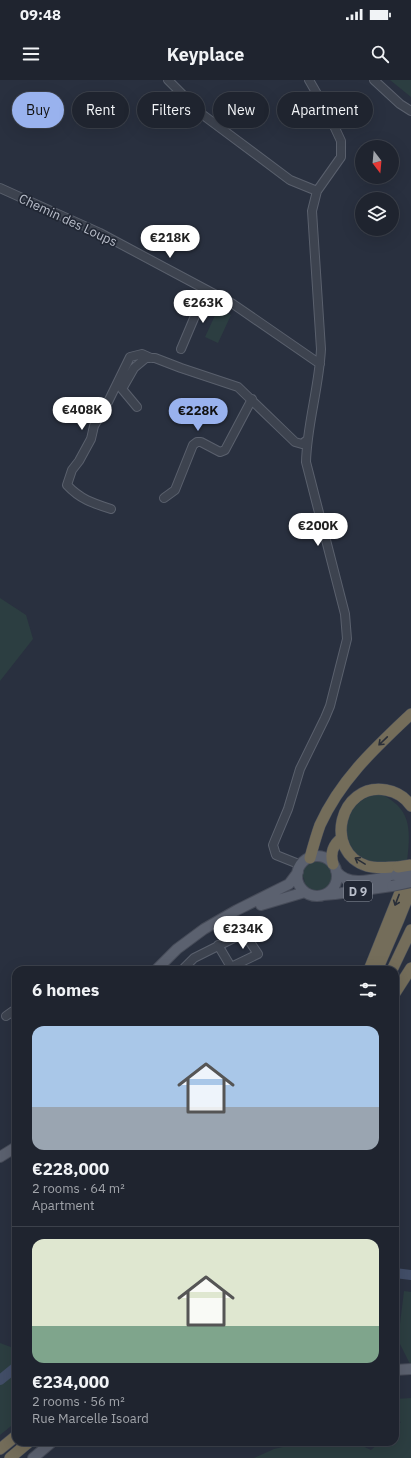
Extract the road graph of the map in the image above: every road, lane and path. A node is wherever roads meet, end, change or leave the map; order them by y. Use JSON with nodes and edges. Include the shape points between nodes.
{"nodes":[{"id":1,"x":168,"y":80,"type":"edge"},
{"id":2,"x":309,"y":80,"type":"edge"},
{"id":3,"x":374,"y":80,"type":"edge"},
{"id":4,"x":411,"y":111,"type":"edge"},
{"id":5,"x":0,"y":188,"type":"edge"},
{"id":6,"x":316,"y":191,"type":"junction"},
{"id":7,"x":206,"y":290,"type":"junction"},
{"id":8,"x":181,"y":349,"type":"dead end"},
{"id":9,"x":152,"y":358,"type":"junction"},
{"id":10,"x":320,"y":364,"type":"junction"},
{"id":11,"x":252,"y":399,"type":"junction"},
{"id":12,"x":137,"y":408,"type":"dead end"},
{"id":13,"x":307,"y":440,"type":"junction"},
{"id":14,"x":164,"y":498,"type":"dead end"},
{"id":15,"x":111,"y":509,"type":"dead end"},
{"id":16,"x":411,"y":714,"type":"edge"},
{"id":17,"x":411,"y":806,"type":"edge"},
{"id":18,"x":342,"y":838,"type":"junction"},
{"id":19,"x":310,"y":858,"type":"junction"},
{"id":20,"x":411,"y":864,"type":"edge"},
{"id":21,"x":335,"y":868,"type":"junction"},
{"id":22,"x":299,"y":869,"type":"junction"},
{"id":23,"x":397,"y":871,"type":"junction"},
{"id":24,"x":411,"y":872,"type":"edge"},
{"id":25,"x":411,"y":882,"type":"edge"},
{"id":26,"x":411,"y":889,"type":"edge"},
{"id":27,"x":305,"y":892,"type":"junction"},
{"id":28,"x":323,"y":895,"type":"junction"},
{"id":29,"x":411,"y":930,"type":"edge"},
{"id":30,"x":218,"y":945,"type":"junction"},
{"id":31,"x":160,"y":966,"type":"edge"},
{"id":32,"x":164,"y":966,"type":"edge"},
{"id":33,"x":186,"y":966,"type":"edge"},
{"id":34,"x":230,"y":966,"type":"edge"},
{"id":35,"x":233,"y":966,"type":"edge"},
{"id":36,"x":371,"y":966,"type":"edge"},
{"id":37,"x":379,"y":966,"type":"edge"},
{"id":38,"x":394,"y":966,"type":"edge"},
{"id":39,"x":411,"y":968,"type":"edge"},
{"id":40,"x":399,"y":987,"type":"edge"},
{"id":41,"x":12,"y":1012,"type":"edge"},
{"id":42,"x":6,"y":1016,"type":"dead end"},
{"id":43,"x":12,"y":1150,"type":"edge"},
{"id":44,"x":12,"y":1156,"type":"edge"},
{"id":45,"x":0,"y":1157,"type":"edge"},
{"id":46,"x":0,"y":1163,"type":"edge"},
{"id":47,"x":411,"y":1369,"type":"edge"},
{"id":48,"x":399,"y":1370,"type":"edge"},
{"id":49,"x":12,"y":1439,"type":"edge"},
{"id":50,"x":24,"y":1446,"type":"edge"},
{"id":51,"x":47,"y":1446,"type":"edge"},
{"id":52,"x":0,"y":1449,"type":"edge"},
{"id":53,"x":10,"y":1458,"type":"edge"},
{"id":54,"x":33,"y":1458,"type":"edge"}],
"edges":[{"from":1,"to":6,"type":"street","via":[[203,115],[290,180]]},
{"from":2,"to":6,"type":"street","via":[[341,141],[341,157]]},
{"from":3,"to":4,"type":"street"},
{"from":5,"to":7,"type":"street","name":"Chemin des Loups","via":[[100,233]]},
{"from":6,"to":10,"type":"street","via":[[312,211]]},
{"from":7,"to":8,"type":"street"},
{"from":7,"to":10,"type":"street","name":"Chemin des Loups","via":[[233,304]]},
{"from":9,"to":11,"type":"street","via":[[238,387]]},
{"from":9,"to":12,"type":"street","via":[[146,358],[134,368],[122,390]]},
{"from":9,"to":15,"type":"street","via":[[142,354],[130,357],[66,485],[76,495]]},
{"from":10,"to":13,"type":"street"},
{"from":11,"to":13,"type":"street","via":[[295,442],[302,444]]},
{"from":11,"to":14,"type":"street","via":[[225,450],[220,452],[197,442],[175,490]]},
{"from":13,"to":22,"type":"street","via":[[306,462],[345,614],[346,638],[330,706],[300,769],[273,846],[276,855]]},
{"from":16,"to":19,"type":"highway","one_way":true,"via":[[364,759],[341,788],[319,827]]},
{"from":17,"to":18,"type":"highway","via":[[403,796],[393,791],[363,793],[354,798],[346,809],[342,821]]},
{"from":18,"to":21,"type":"highway","via":[[332,849],[331,857]]},
{"from":23,"to":18,"type":"highway","one_way":true,"via":[[362,863],[349,852]]},
{"from":19,"to":21,"type":"main road","via":[[322,857]]},
{"from":19,"to":22,"type":"main road"},
{"from":20,"to":23,"type":"highway","bridge":true},
{"from":20,"to":36,"type":"highway","one_way":true},
{"from":21,"to":23,"type":"main road","number":"D 9","via":[[346,879],[354,881]]},
{"from":21,"to":28,"type":"main road","via":[[336,883]]},
{"from":22,"to":27,"type":"main road","via":[[298,883]]},
{"from":22,"to":31,"type":"main road","via":[[289,884],[206,927],[177,948]]},
{"from":23,"to":24,"type":"main road","number":"D 9","bridge":true},
{"from":25,"to":28,"type":"main road","number":"D 9","bridge":true},
{"from":26,"to":37,"type":"highway"},
{"from":27,"to":28,"type":"main road","via":[[316,896]]},
{"from":27,"to":32,"type":"main road","via":[[264,904],[211,930],[180,951]]},
{"from":29,"to":38,"type":"highway"},
{"from":30,"to":33,"type":"street","via":[[194,958]]},
{"from":30,"to":34,"type":"street"},
{"from":30,"to":35,"type":"street","via":[[244,933],[258,954]]},
{"from":39,"to":40,"type":"highway"},
{"from":41,"to":42,"type":"street"},
{"from":43,"to":45,"type":"main road"},
{"from":44,"to":46,"type":"main road"},
{"from":47,"to":48,"type":"main road"},
{"from":49,"to":52,"type":"highway"},
{"from":50,"to":53,"type":"highway"},
{"from":51,"to":54,"type":"main road"}]}
